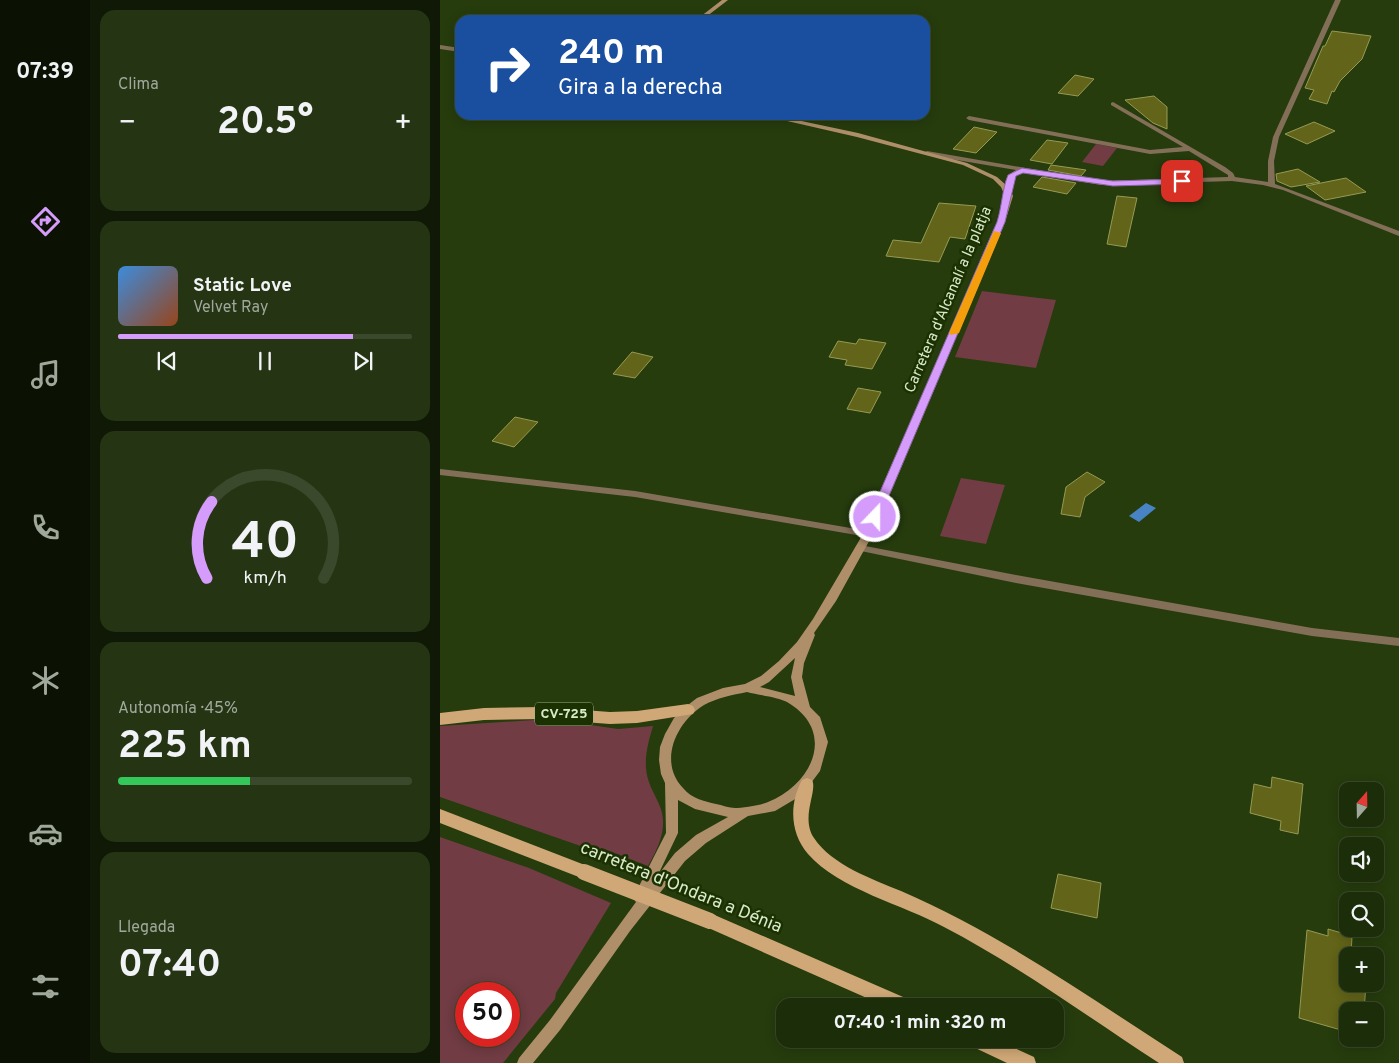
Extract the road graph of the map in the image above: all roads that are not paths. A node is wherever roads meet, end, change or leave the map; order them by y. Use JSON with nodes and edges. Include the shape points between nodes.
{"nodes":[{"id":1,"x":724,"y":0,"type":"edge"},
{"id":2,"x":1338,"y":0,"type":"edge"},
{"id":3,"x":705,"y":15,"type":"edge"},
{"id":4,"x":440,"y":47,"type":"edge"},
{"id":5,"x":455,"y":49,"type":"edge"},
{"id":6,"x":1113,"y":104,"type":"dead end"},
{"id":7,"x":969,"y":118,"type":"dead end"},
{"id":8,"x":791,"y":120,"type":"edge"},
{"id":9,"x":1189,"y":149,"type":"junction"},
{"id":10,"x":924,"y":153,"type":"junction"},
{"id":11,"x":1022,"y":170,"type":"junction"},
{"id":12,"x":1232,"y":179,"type":"junction"},
{"id":13,"x":1272,"y":185,"type":"junction"},
{"id":14,"x":1009,"y":196,"type":"junction"},
{"id":15,"x":1399,"y":234,"type":"edge"},
{"id":16,"x":440,"y":472,"type":"edge"},
{"id":17,"x":868,"y":534,"type":"junction"},
{"id":18,"x":860,"y":548,"type":"junction"},
{"id":19,"x":814,"y":626,"type":"junction"},
{"id":20,"x":1399,"y":642,"type":"edge"},
{"id":21,"x":747,"y":688,"type":"junction"},
{"id":22,"x":806,"y":707,"type":"junction"},
{"id":23,"x":688,"y":710,"type":"junction"},
{"id":24,"x":440,"y":719,"type":"edge"},
{"id":25,"x":671,"y":784,"type":"junction"},
{"id":26,"x":807,"y":784,"type":"junction"},
{"id":27,"x":743,"y":814,"type":"junction"},
{"id":28,"x":440,"y":816,"type":"edge"},
{"id":29,"x":625,"y":927,"type":"junction"},
{"id":30,"x":886,"y":998,"type":"edge"},
{"id":31,"x":994,"y":1048,"type":"edge"},
{"id":32,"x":524,"y":1063,"type":"edge"},
{"id":33,"x":1027,"y":1063,"type":"edge"},
{"id":34,"x":1175,"y":1063,"type":"edge"}],
"edges":[{"from":1,"to":3,"type":"main road"},
{"from":2,"to":13,"type":"street","via":[[1276,136],[1271,161]]},
{"from":4,"to":5,"type":"street"},
{"from":6,"to":9,"type":"street"},
{"from":7,"to":9,"type":"street","via":[[1150,152]]},
{"from":8,"to":10,"type":"main road","name":"Carretera d'Alcanalí a la platja"},
{"from":9,"to":12,"type":"street","via":[[1223,168]]},
{"from":10,"to":11,"type":"street"},
{"from":10,"to":14,"type":"main road","name":"Carretera d'Alcanalí a la platja","via":[[984,171],[1004,186]]},
{"from":11,"to":12,"type":"street","via":[[1113,184]]},
{"from":11,"to":14,"type":"street","via":[[1012,175]]},
{"from":12,"to":13,"type":"street"},
{"from":13,"to":15,"type":"street"},
{"from":14,"to":17,"type":"main road","name":"Carretera d'Alcanalí a la platja","via":[[1001,222]]},
{"from":16,"to":17,"type":"street","via":[[635,494]]},
{"from":17,"to":18,"type":"main road","name":"Carretera d'Alcanalí a la platja"},
{"from":18,"to":19,"type":"main road","name":"Carretera d'Alcanalí a la platja"},
{"from":18,"to":20,"type":"street","via":[[1312,632]]},
{"from":19,"to":21,"type":"main road","name":"Carretera d'Alcanalí a la platja","via":[[774,674],[759,685]]},
{"from":19,"to":22,"type":"main road","name":"Carretera d'Alcanalí a la platja","via":[[796,673],[796,686]]},
{"from":21,"to":22,"type":"main road","via":[[789,696]]},
{"from":21,"to":23,"type":"main road","via":[[712,696]]},
{"from":22,"to":26,"type":"main road","via":[[818,724],[823,743],[819,764]]},
{"from":23,"to":24,"type":"main road","number":"CV-725","via":[[610,718],[544,713]]},
{"from":23,"to":25,"type":"main road","via":[[674,726],[665,745],[664,765]]},
{"from":25,"to":27,"type":"main road","via":[[688,801],[714,812]]},
{"from":25,"to":29,"type":"main road","via":[[672,833]]},
{"from":26,"to":27,"type":"main road","via":[[767,809]]},
{"from":26,"to":34,"type":"main road","via":[[800,804],[800,824],[815,851],[833,865],[949,921]]},
{"from":27,"to":29,"type":"main road","via":[[680,857]]},
{"from":28,"to":30,"type":"main road","name":"carretera d'Ondara a Dénia","bridge":true,"via":[[710,921]]},
{"from":29,"to":32,"type":"main road"},
{"from":31,"to":33,"type":"main road"}]}
